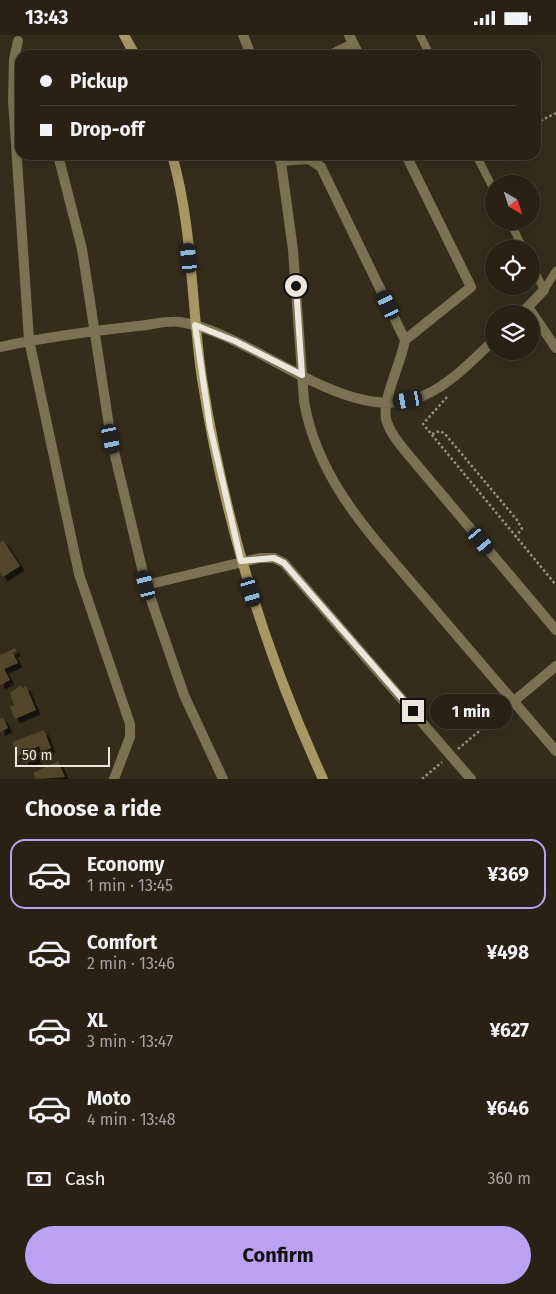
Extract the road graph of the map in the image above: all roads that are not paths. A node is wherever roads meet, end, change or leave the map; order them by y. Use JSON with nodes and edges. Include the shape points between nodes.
{"nodes":[{"id":1,"x":124,"y":35,"type":"edge"},
{"id":2,"x":243,"y":35,"type":"edge"},
{"id":3,"x":420,"y":35,"type":"edge"},
{"id":4,"x":18,"y":38,"type":"edge"},
{"id":5,"x":351,"y":39,"type":"edge"},
{"id":6,"x":22,"y":50,"type":"edge"},
{"id":7,"x":132,"y":50,"type":"edge"},
{"id":8,"x":250,"y":50,"type":"edge"},
{"id":9,"x":337,"y":50,"type":"edge"},
{"id":10,"x":428,"y":50,"type":"edge"},
{"id":11,"x":15,"y":54,"type":"edge"},
{"id":12,"x":15,"y":135,"type":"edge"},
{"id":13,"x":16,"y":160,"type":"edge"},
{"id":14,"x":59,"y":160,"type":"edge"},
{"id":15,"x":173,"y":160,"type":"edge"},
{"id":16,"x":280,"y":160,"type":"edge"},
{"id":17,"x":310,"y":160,"type":"edge"},
{"id":18,"x":408,"y":160,"type":"edge"},
{"id":19,"x":479,"y":160,"type":"edge"},
{"id":20,"x":486,"y":175,"type":"edge"},
{"id":21,"x":556,"y":271,"type":"edge"},
{"id":22,"x":540,"y":282,"type":"edge"},
{"id":23,"x":544,"y":290,"type":"junction"},
{"id":24,"x":529,"y":305,"type":"edge"},
{"id":25,"x":195,"y":325,"type":"junction"},
{"id":26,"x":540,"y":329,"type":"edge"},
{"id":27,"x":95,"y":330,"type":"junction"},
{"id":28,"x":29,"y":340,"type":"junction"},
{"id":29,"x":405,"y":340,"type":"junction"},
{"id":30,"x":0,"y":347,"type":"edge"},
{"id":31,"x":485,"y":348,"type":"edge"},
{"id":32,"x":556,"y":348,"type":"edge"},
{"id":33,"x":302,"y":375,"type":"junction"},
{"id":34,"x":388,"y":403,"type":"junction"},
{"id":35,"x":241,"y":561,"type":"junction"},
{"id":36,"x":146,"y":585,"type":"junction"},
{"id":37,"x":556,"y":630,"type":"edge"},
{"id":38,"x":556,"y":666,"type":"edge"},
{"id":39,"x":514,"y":701,"type":"junction"},
{"id":40,"x":556,"y":751,"type":"edge"},
{"id":41,"x":114,"y":779,"type":"edge"},
{"id":42,"x":223,"y":779,"type":"edge"},
{"id":43,"x":322,"y":779,"type":"edge"},
{"id":44,"x":472,"y":779,"type":"edge"}],
"edges":[{"from":1,"to":7,"type":"street"},
{"from":2,"to":8,"type":"street"},
{"from":3,"to":10,"type":"lane"},
{"from":4,"to":6,"type":"street"},
{"from":5,"to":9,"type":"street"},
{"from":11,"to":12,"type":"street"},
{"from":13,"to":28,"type":"street"},
{"from":14,"to":27,"type":"street","via":[[82,249]]},
{"from":15,"to":25,"type":"street","via":[[180,185]]},
{"from":16,"to":33,"type":"street","via":[[293,250]]},
{"from":17,"to":29,"type":"street","via":[[321,167]]},
{"from":18,"to":29,"type":"street","via":[[470,287]]},
{"from":19,"to":20,"type":"lane"},
{"from":21,"to":23,"type":"lane"},
{"from":22,"to":23,"type":"lane"},
{"from":23,"to":24,"type":"street"},
{"from":25,"to":27,"type":"street","via":[[178,321]]},
{"from":25,"to":33,"type":"street"},
{"from":25,"to":35,"type":"street","via":[[210,427]]},
{"from":26,"to":32,"type":"street"},
{"from":27,"to":28,"type":"street"},
{"from":27,"to":36,"type":"street","via":[[111,439]]},
{"from":28,"to":30,"type":"street"},
{"from":28,"to":41,"type":"street","via":[[80,574],[130,724],[130,737]]},
{"from":29,"to":34,"type":"street"},
{"from":31,"to":34,"type":"street","via":[[431,393]]},
{"from":33,"to":34,"type":"street","via":[[352,398]]},
{"from":33,"to":39,"type":"street","via":[[308,423],[319,456],[339,493]]},
{"from":34,"to":37,"type":"street","via":[[386,419],[394,436]]},
{"from":35,"to":36,"type":"street"},
{"from":35,"to":43,"type":"street","via":[[282,679]]},
{"from":35,"to":44,"type":"street","via":[[274,558],[289,568]]},
{"from":36,"to":42,"type":"street","via":[[184,695]]},
{"from":38,"to":39,"type":"street"},
{"from":39,"to":40,"type":"street"}]}
